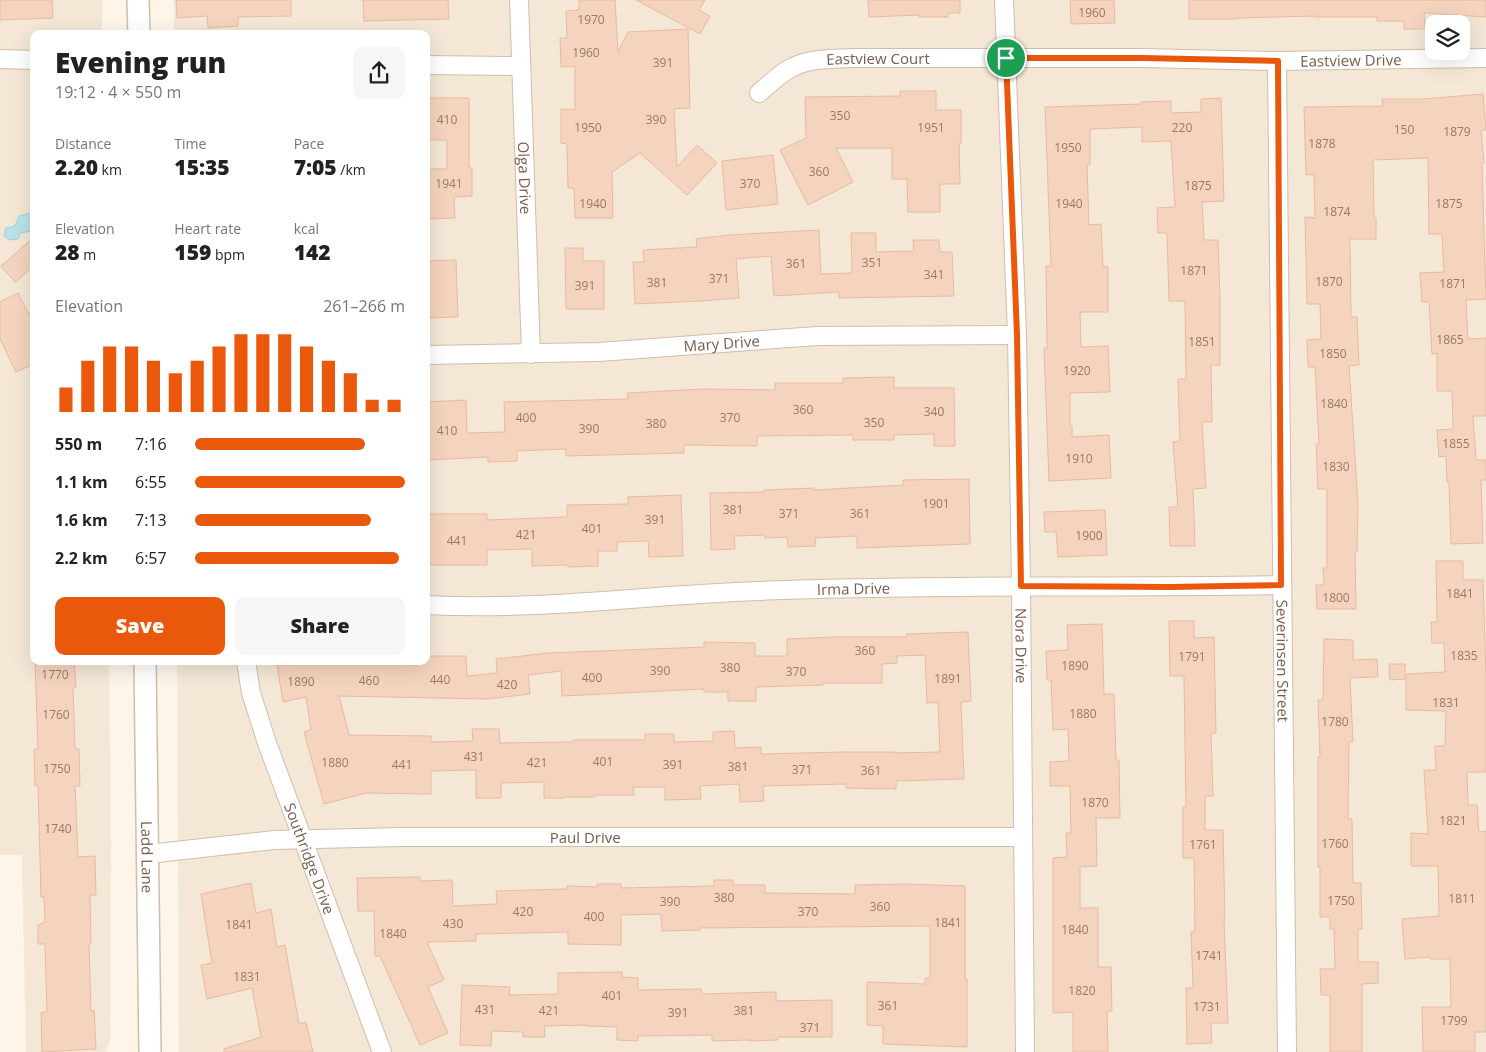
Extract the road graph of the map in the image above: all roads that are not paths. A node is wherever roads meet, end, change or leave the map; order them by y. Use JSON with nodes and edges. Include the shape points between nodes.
{"nodes":[{"id":1,"x":138,"y":0,"type":"edge"},
{"id":2,"x":519,"y":0,"type":"edge"},
{"id":3,"x":1004,"y":0,"type":"edge"},
{"id":4,"x":139,"y":30,"type":"edge"},
{"id":5,"x":1006,"y":58,"type":"junction"},
{"id":6,"x":1486,"y":58,"type":"edge"},
{"id":7,"x":0,"y":59,"type":"edge"},
{"id":8,"x":30,"y":60,"type":"edge"},
{"id":9,"x":1278,"y":61,"type":"junction"},
{"id":10,"x":430,"y":65,"type":"edge"},
{"id":11,"x":520,"y":66,"type":"junction"},
{"id":12,"x":759,"y":93,"type":"dead end"},
{"id":13,"x":1017,"y":335,"type":"junction"},
{"id":14,"x":531,"y":354,"type":"junction"},
{"id":15,"x":430,"y":355,"type":"edge"},
{"id":16,"x":1281,"y":585,"type":"junction"},
{"id":17,"x":1021,"y":586,"type":"junction"},
{"id":18,"x":430,"y":605,"type":"edge"},
{"id":19,"x":145,"y":665,"type":"edge"},
{"id":20,"x":247,"y":665,"type":"edge"},
{"id":21,"x":1023,"y":837,"type":"junction"},
{"id":22,"x":302,"y":838,"type":"junction"},
{"id":23,"x":148,"y":854,"type":"junction"},
{"id":24,"x":150,"y":1052,"type":"edge"},
{"id":25,"x":382,"y":1052,"type":"edge"},
{"id":26,"x":1025,"y":1052,"type":"edge"},
{"id":27,"x":1287,"y":1052,"type":"edge"}],
"edges":[{"from":1,"to":4,"type":"street"},
{"from":2,"to":11,"type":"street","name":"Olga Drive"},
{"from":3,"to":5,"type":"street","name":"Nora Drive"},
{"from":5,"to":9,"type":"street","name":"Eastview Drive"},
{"from":5,"to":12,"type":"street","name":"Eastview Court","via":[[815,60],[794,66]]},
{"from":5,"to":13,"type":"street","name":"Nora Drive"},
{"from":6,"to":9,"type":"street","name":"Eastview Drive"},
{"from":7,"to":8,"type":"street"},
{"from":9,"to":16,"type":"street","name":"Severinsen Street"},
{"from":10,"to":11,"type":"street"},
{"from":11,"to":14,"type":"street","name":"Olga Drive"},
{"from":13,"to":14,"type":"street","name":"Mary Drive","via":[[817,336]]},
{"from":13,"to":17,"type":"street","name":"Nora Drive"},
{"from":14,"to":15,"type":"street","name":"Mary Drive"},
{"from":16,"to":17,"type":"street","name":"Irma Drive"},
{"from":16,"to":27,"type":"street","name":"Severinsen Street"},
{"from":17,"to":18,"type":"street","name":"Irma Drive","via":[[756,591],[522,606]]},
{"from":17,"to":21,"type":"street","name":"Nora Drive"},
{"from":19,"to":23,"type":"street","name":"Ladd Lane"},
{"from":20,"to":22,"type":"street","name":"Southridge Drive","via":[[251,694]]},
{"from":21,"to":22,"type":"street","name":"Paul Drive"},
{"from":21,"to":26,"type":"street","name":"Nora Drive"},
{"from":22,"to":23,"type":"street","name":"Paul Drive"},
{"from":22,"to":25,"type":"street","name":"Southridge Drive"},
{"from":23,"to":24,"type":"street","name":"Ladd Lane"}]}
